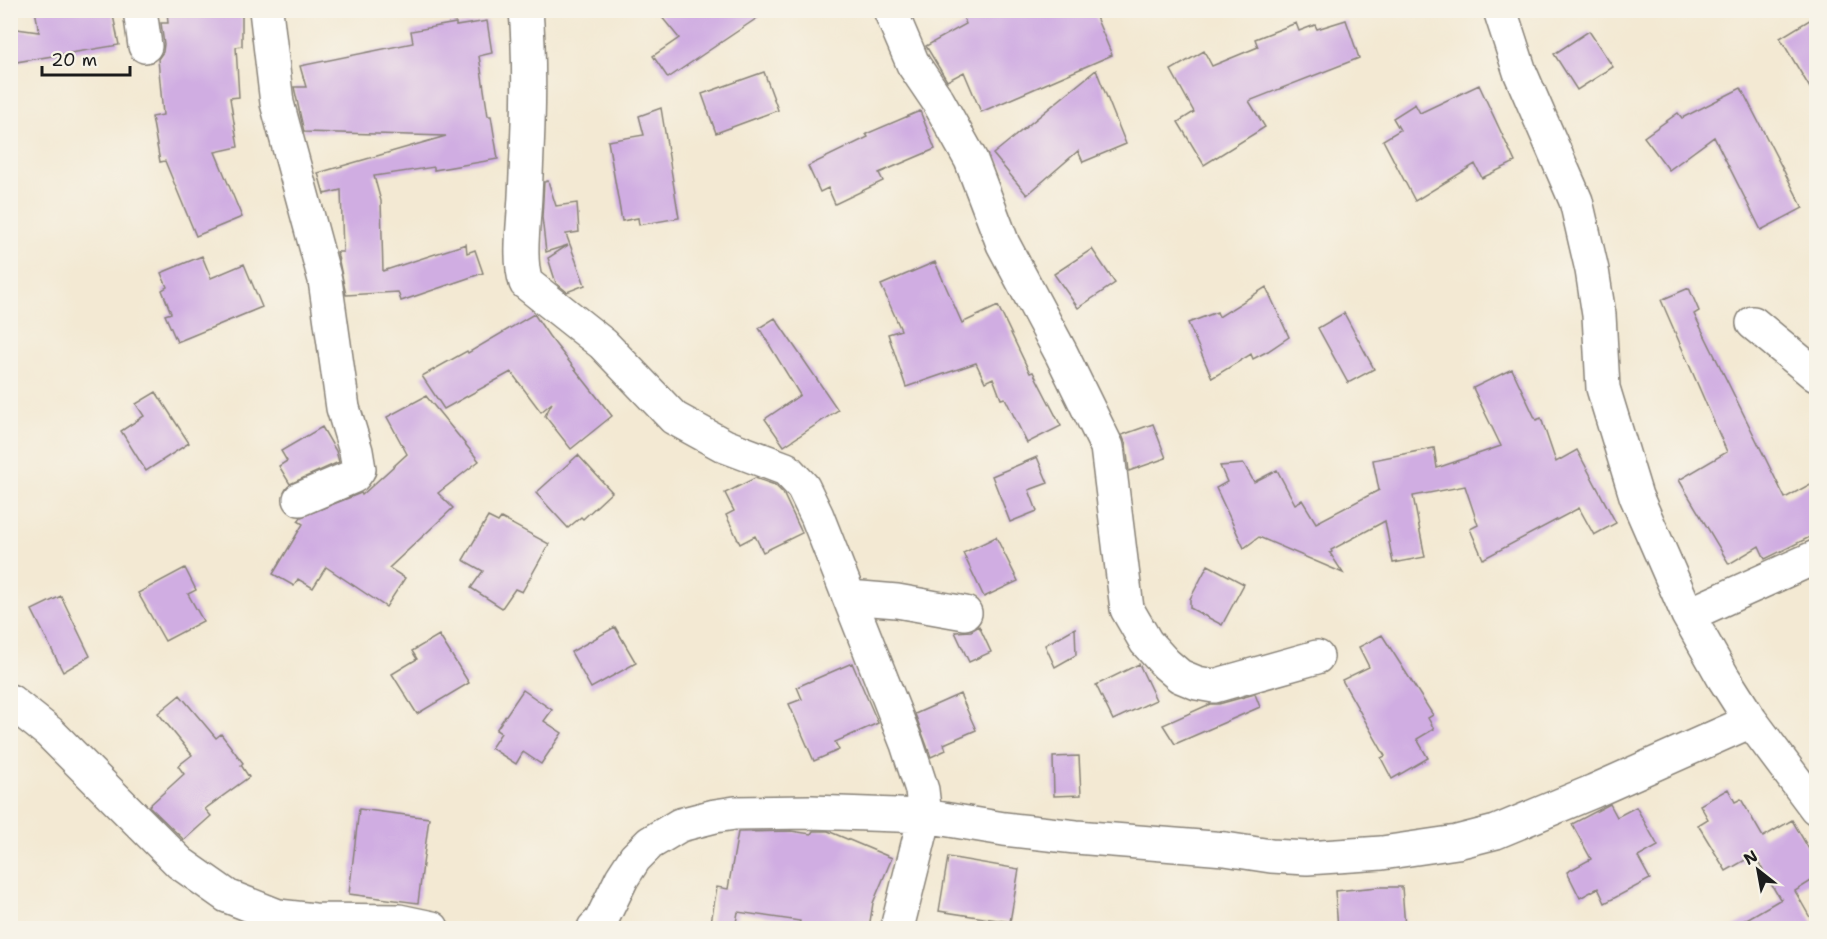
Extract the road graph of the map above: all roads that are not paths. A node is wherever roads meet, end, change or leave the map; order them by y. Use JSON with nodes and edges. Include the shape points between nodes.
{"nodes":[{"id":1,"x":140,"y":10,"type":"edge"},
{"id":2,"x":266,"y":10,"type":"edge"},
{"id":3,"x":526,"y":10,"type":"edge"},
{"id":4,"x":890,"y":10,"type":"edge"},
{"id":5,"x":1500,"y":10,"type":"edge"},
{"id":6,"x":145,"y":46,"type":"dead end"},
{"id":7,"x":1753,"y":323,"type":"dead end"},
{"id":8,"x":1816,"y":375,"type":"edge"},
{"id":9,"x":300,"y":499,"type":"dead end"},
{"id":10,"x":1816,"y":557,"type":"edge"},
{"id":11,"x":849,"y":597,"type":"junction"},
{"id":12,"x":965,"y":613,"type":"dead end"},
{"id":13,"x":1688,"y":615,"type":"junction"},
{"id":14,"x":1317,"y":657,"type":"dead end"},
{"id":15,"x":10,"y":701,"type":"edge"},
{"id":16,"x":1751,"y":721,"type":"junction"},
{"id":17,"x":1816,"y":808,"type":"edge"},
{"id":18,"x":925,"y":816,"type":"junction"},
{"id":19,"x":227,"y":896,"type":"junction"},
{"id":20,"x":236,"y":928,"type":"edge"},
{"id":21,"x":432,"y":928,"type":"edge"},
{"id":22,"x":594,"y":928,"type":"edge"},
{"id":23,"x":897,"y":928,"type":"edge"}],
"edges":[{"from":1,"to":6,"type":"street"},
{"from":2,"to":9,"type":"street","via":[[277,104],[325,280],[343,408],[358,469],[354,476]]},
{"from":3,"to":11,"type":"street","via":[[530,86],[526,284],[603,344],[674,418],[725,446],[786,470],[797,479],[818,516]]},
{"from":4,"to":14,"type":"street","via":[[913,64],[971,160],[1003,244],[1107,447],[1127,609],[1146,642],[1180,676],[1214,686]]},
{"from":5,"to":13,"type":"street","via":[[1520,72],[1576,201],[1593,270],[1603,388],[1636,496]]},
{"from":7,"to":8,"type":"street"},
{"from":10,"to":13,"type":"street"},
{"from":11,"to":12,"type":"street"},
{"from":11,"to":18,"type":"street","via":[[918,773]]},
{"from":13,"to":16,"type":"street"},
{"from":15,"to":19,"type":"street","via":[[49,732],[180,863]]},
{"from":16,"to":17,"type":"street"},
{"from":16,"to":18,"type":"street","via":[[1496,832],[1382,853],[1270,856],[1004,829]]},
{"from":18,"to":22,"type":"street","via":[[735,813],[680,825],[650,843],[635,858]]},
{"from":18,"to":23,"type":"street"},
{"from":19,"to":20,"type":"street"},
{"from":19,"to":21,"type":"street","via":[[278,916],[399,921]]}]}
